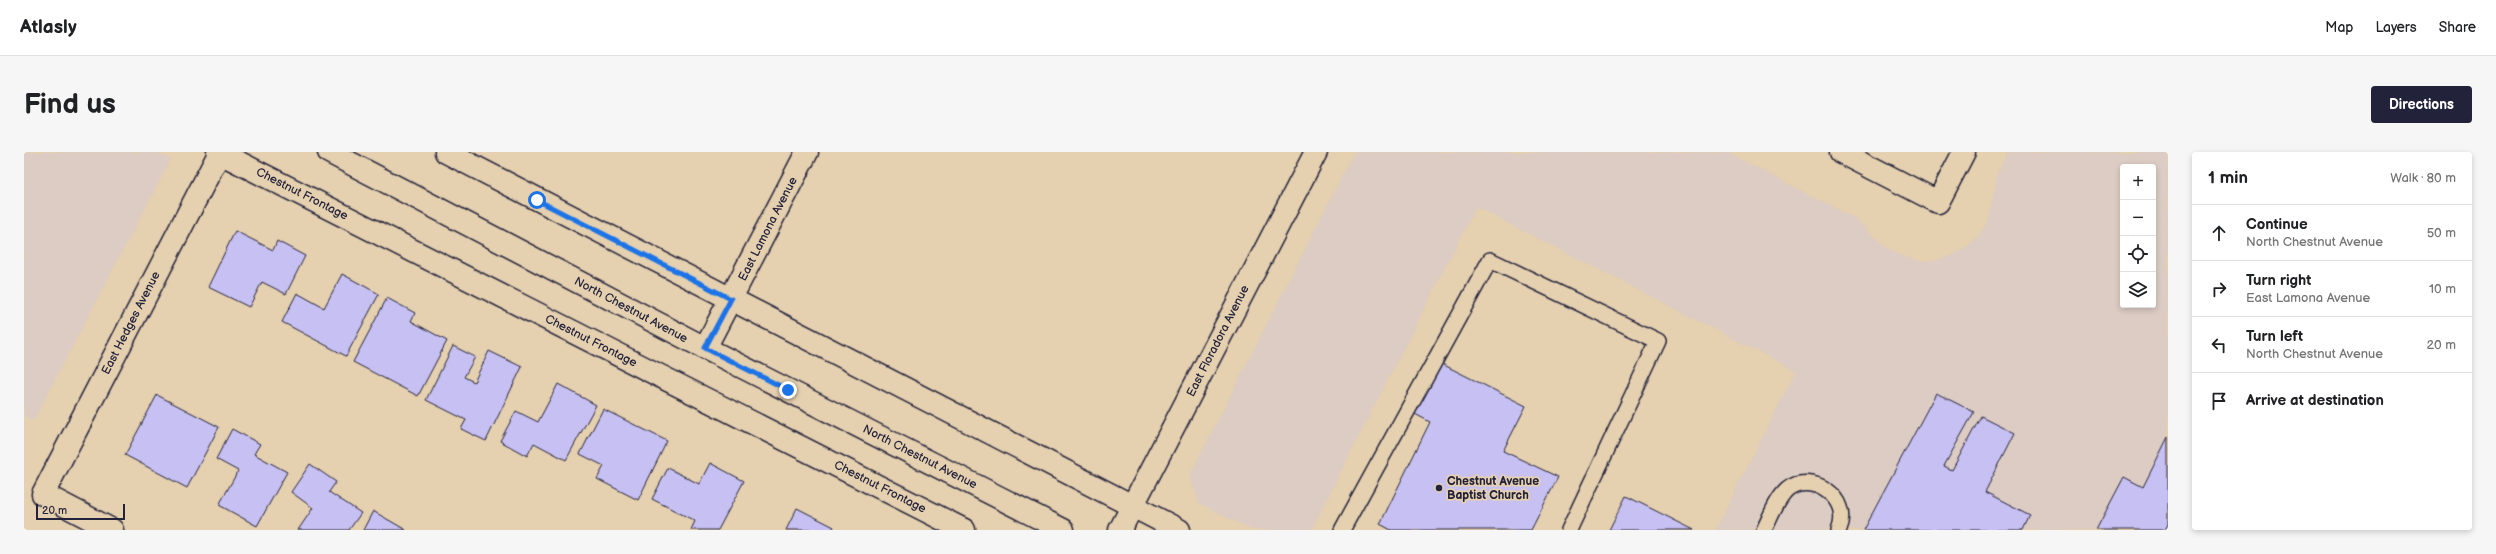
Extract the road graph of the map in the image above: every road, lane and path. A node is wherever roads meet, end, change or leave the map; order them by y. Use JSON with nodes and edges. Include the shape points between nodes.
{"nodes":[{"id":1,"x":219,"y":152,"type":"edge"},
{"id":2,"x":329,"y":152,"type":"edge"},
{"id":3,"x":446,"y":152,"type":"edge"},
{"id":4,"x":807,"y":152,"type":"edge"},
{"id":5,"x":1316,"y":152,"type":"edge"},
{"id":6,"x":1841,"y":152,"type":"edge"},
{"id":7,"x":1964,"y":152,"type":"edge"},
{"id":8,"x":731,"y":299,"type":"junction"},
{"id":9,"x":705,"y":348,"type":"junction"},
{"id":10,"x":1132,"y":506,"type":"junction"},
{"id":11,"x":953,"y":527,"type":"edge"},
{"id":12,"x":112,"y":530,"type":"edge"},
{"id":13,"x":1063,"y":530,"type":"edge"},
{"id":14,"x":1120,"y":530,"type":"edge"},
{"id":15,"x":1179,"y":530,"type":"edge"},
{"id":16,"x":1342,"y":530,"type":"edge"},
{"id":17,"x":1569,"y":530,"type":"edge"},
{"id":18,"x":1764,"y":530,"type":"edge"},
{"id":19,"x":1839,"y":530,"type":"edge"}],
"edges":[{"from":1,"to":11,"type":"street","name":"Chestnut Frontage"},
{"from":1,"to":12,"type":"street","name":"East Hedges Avenue","via":[[42,494]]},
{"from":2,"to":9,"type":"street","name":"North Chestnut Avenue"},
{"from":3,"to":8,"type":"street"},
{"from":4,"to":8,"type":"street","name":"East Lamona Avenue"},
{"from":5,"to":10,"type":"street","name":"East Floradora Avenue"},
{"from":6,"to":7,"type":"street","via":[[1938,202]]},
{"from":8,"to":9,"type":"street","name":"East Lamona Avenue"},
{"from":8,"to":10,"type":"street"},
{"from":9,"to":13,"type":"street","name":"North Chestnut Avenue"},
{"from":10,"to":14,"type":"street","name":"East Floradora Avenue"},
{"from":10,"to":15,"type":"street"},
{"from":16,"to":17,"type":"lane","via":[[1490,260],[1658,341]]},
{"from":18,"to":19,"type":"lane","via":[[1786,491],[1796,484],[1808,482],[1840,501],[1844,514]]}]}
